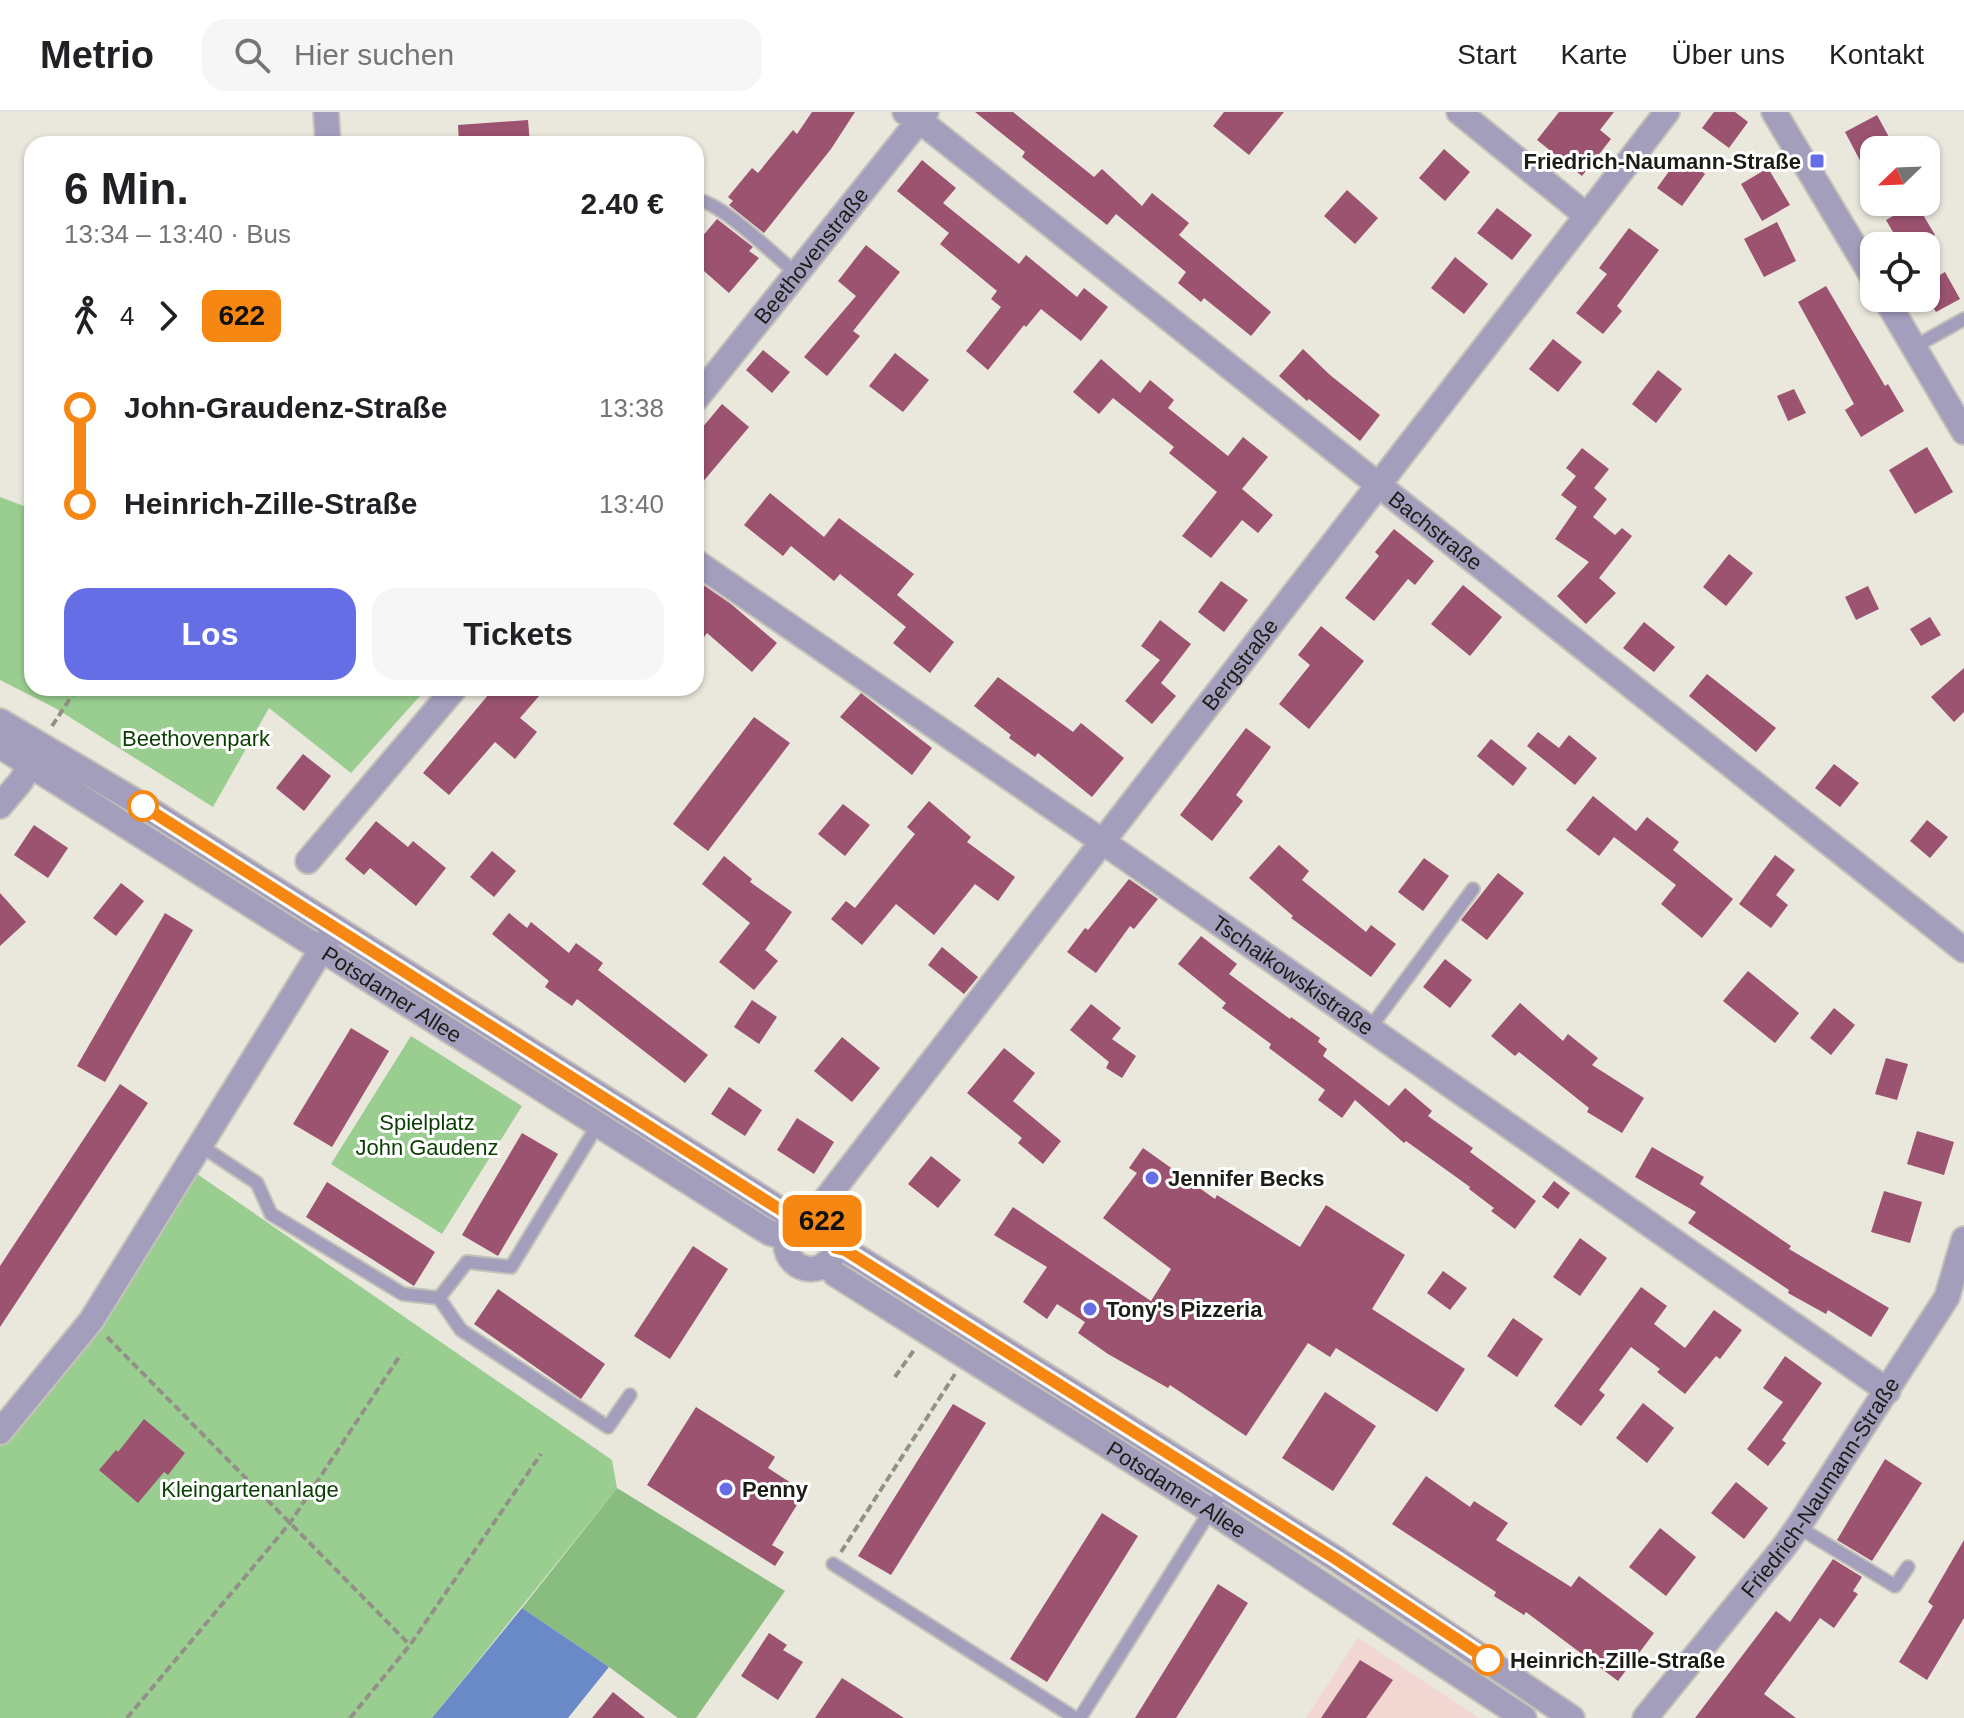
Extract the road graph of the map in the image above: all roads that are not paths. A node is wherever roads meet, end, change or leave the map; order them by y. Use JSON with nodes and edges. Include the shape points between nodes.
{"nodes":[{"id":1,"x":326,"y":112,"type":"edge"},
{"id":2,"x":1459,"y":112,"type":"edge"},
{"id":3,"x":1667,"y":112,"type":"edge"},
{"id":4,"x":1774,"y":112,"type":"edge"},
{"id":5,"x":917,"y":115,"type":"edge"},
{"id":6,"x":328,"y":136,"type":"edge"},
{"id":7,"x":704,"y":200,"type":"edge"},
{"id":8,"x":1587,"y":216,"type":"junction"},
{"id":9,"x":1860,"y":256,"type":"edge"},
{"id":10,"x":796,"y":273,"type":"junction"},
{"id":11,"x":1893,"y":312,"type":"edge"},
{"id":12,"x":1964,"y":319,"type":"edge"},
{"id":13,"x":1914,"y":347,"type":"junction"},
{"id":14,"x":704,"y":389,"type":"edge"},
{"id":15,"x":1964,"y":432,"type":"edge"},
{"id":16,"x":1379,"y":485,"type":"junction"},
{"id":17,"x":704,"y":568,"type":"edge"},
{"id":18,"x":448,"y":696,"type":"edge"},
{"id":19,"x":0,"y":721,"type":"edge"},
{"id":20,"x":0,"y":746,"type":"edge"},
{"id":21,"x":36,"y":754,"type":"junction"},
{"id":22,"x":0,"y":806,"type":"edge"},
{"id":23,"x":1103,"y":842,"type":"junction"},
{"id":24,"x":308,"y":861,"type":"dead end"},
{"id":25,"x":1473,"y":889,"type":"dead end"},
{"id":26,"x":335,"y":928,"type":"junction"},
{"id":27,"x":1964,"y":950,"type":"edge"},
{"id":28,"x":322,"y":951,"type":"junction"},
{"id":29,"x":1370,"y":1028,"type":"junction"},
{"id":30,"x":610,"y":1103,"type":"junction"},
{"id":31,"x":598,"y":1124,"type":"junction"},
{"id":32,"x":201,"y":1146,"type":"junction"},
{"id":33,"x":800,"y":1227,"type":"junction"},
{"id":34,"x":1964,"y":1239,"type":"edge"},
{"id":35,"x":831,"y":1256,"type":"junction"},
{"id":36,"x":439,"y":1298,"type":"junction"},
{"id":37,"x":1888,"y":1391,"type":"junction"},
{"id":38,"x":630,"y":1395,"type":"dead end"},
{"id":39,"x":0,"y":1432,"type":"edge"},
{"id":40,"x":1224,"y":1489,"type":"junction"},
{"id":41,"x":1210,"y":1510,"type":"junction"},
{"id":42,"x":1798,"y":1527,"type":"junction"},
{"id":43,"x":833,"y":1564,"type":"road end"},
{"id":44,"x":1908,"y":1567,"type":"dead end"},
{"id":45,"x":1078,"y":1718,"type":"edge"},
{"id":46,"x":1524,"y":1718,"type":"edge"},
{"id":47,"x":1572,"y":1718,"type":"edge"},
{"id":48,"x":1645,"y":1718,"type":"edge"}],
"edges":[{"from":1,"to":6,"type":"street"},
{"from":2,"to":8,"type":"street"},
{"from":3,"to":8,"type":"street","name":"Bergstraße"},
{"from":4,"to":9,"type":"street"},
{"from":5,"to":10,"type":"street","name":"Beethovenstraße"},
{"from":5,"to":16,"type":"street","name":"Bachstraße"},
{"from":7,"to":10,"type":"lane"},
{"from":8,"to":16,"type":"street","name":"Bergstraße"},
{"from":10,"to":14,"type":"street","name":"Beethovenstraße"},
{"from":11,"to":13,"type":"street"},
{"from":12,"to":13,"type":"lane"},
{"from":13,"to":15,"type":"street"},
{"from":16,"to":23,"type":"street","name":"Bergstraße"},
{"from":16,"to":27,"type":"street","name":"Bachstraße"},
{"from":17,"to":23,"type":"street","name":"Tschaikowskistraße"},
{"from":18,"to":24,"type":"street"},
{"from":19,"to":21,"type":"street","name":"Potsdamer Allee"},
{"from":20,"to":21,"type":"street","name":"Potsdamer Allee"},
{"from":21,"to":22,"type":"street"},
{"from":21,"to":26,"type":"street","name":"Potsdamer Allee","via":[[150,810]]},
{"from":21,"to":28,"type":"street","name":"Potsdamer Allee"},
{"from":23,"to":29,"type":"street","name":"Tschaikowskistraße"},
{"from":23,"to":33,"type":"street","name":"Bergstraße"},
{"from":25,"to":29,"type":"lane"},
{"from":26,"to":28,"type":"street"},
{"from":26,"to":30,"type":"street","name":"Potsdamer Allee"},
{"from":28,"to":31,"type":"street","name":"Potsdamer Allee"},
{"from":28,"to":32,"type":"street"},
{"from":29,"to":37,"type":"street","name":"Tschaikowskistraße"},
{"from":30,"to":31,"type":"lane"},
{"from":30,"to":33,"type":"street","name":"Potsdamer Allee"},
{"from":31,"to":33,"type":"street","name":"Potsdamer Allee","via":[[770,1233]]},
{"from":31,"to":36,"type":"lane","via":[[511,1267],[467,1262]]},
{"from":32,"to":36,"type":"lane","via":[[257,1183],[271,1214],[403,1294]]},
{"from":32,"to":39,"type":"street","via":[[91,1321]]},
{"from":33,"to":35,"type":"street","via":[[832,1230]]},
{"from":33,"to":35,"type":"street","via":[[788,1251],[796,1263],[811,1268]]},
{"from":34,"to":37,"type":"street","name":"Friedrich-Naumann-Straße","via":[[1947,1297]]},
{"from":35,"to":40,"type":"street","name":"Potsdamer Allee","via":[[845,1250],[862,1260]]},
{"from":35,"to":41,"type":"street","name":"Potsdamer Allee","via":[[835,1274]]},
{"from":36,"to":38,"type":"lane","via":[[461,1330],[608,1427]]},
{"from":37,"to":42,"type":"street","name":"Friedrich-Naumann-Straße"},
{"from":40,"to":41,"type":"lane"},
{"from":40,"to":47,"type":"street","name":"Potsdamer Allee"},
{"from":41,"to":45,"type":"lane"},
{"from":41,"to":46,"type":"street","name":"Potsdamer Allee"},
{"from":42,"to":44,"type":"lane","via":[[1895,1586]]},
{"from":42,"to":48,"type":"street","name":"Friedrich-Naumann-Straße"},
{"from":43,"to":45,"type":"lane"}]}
